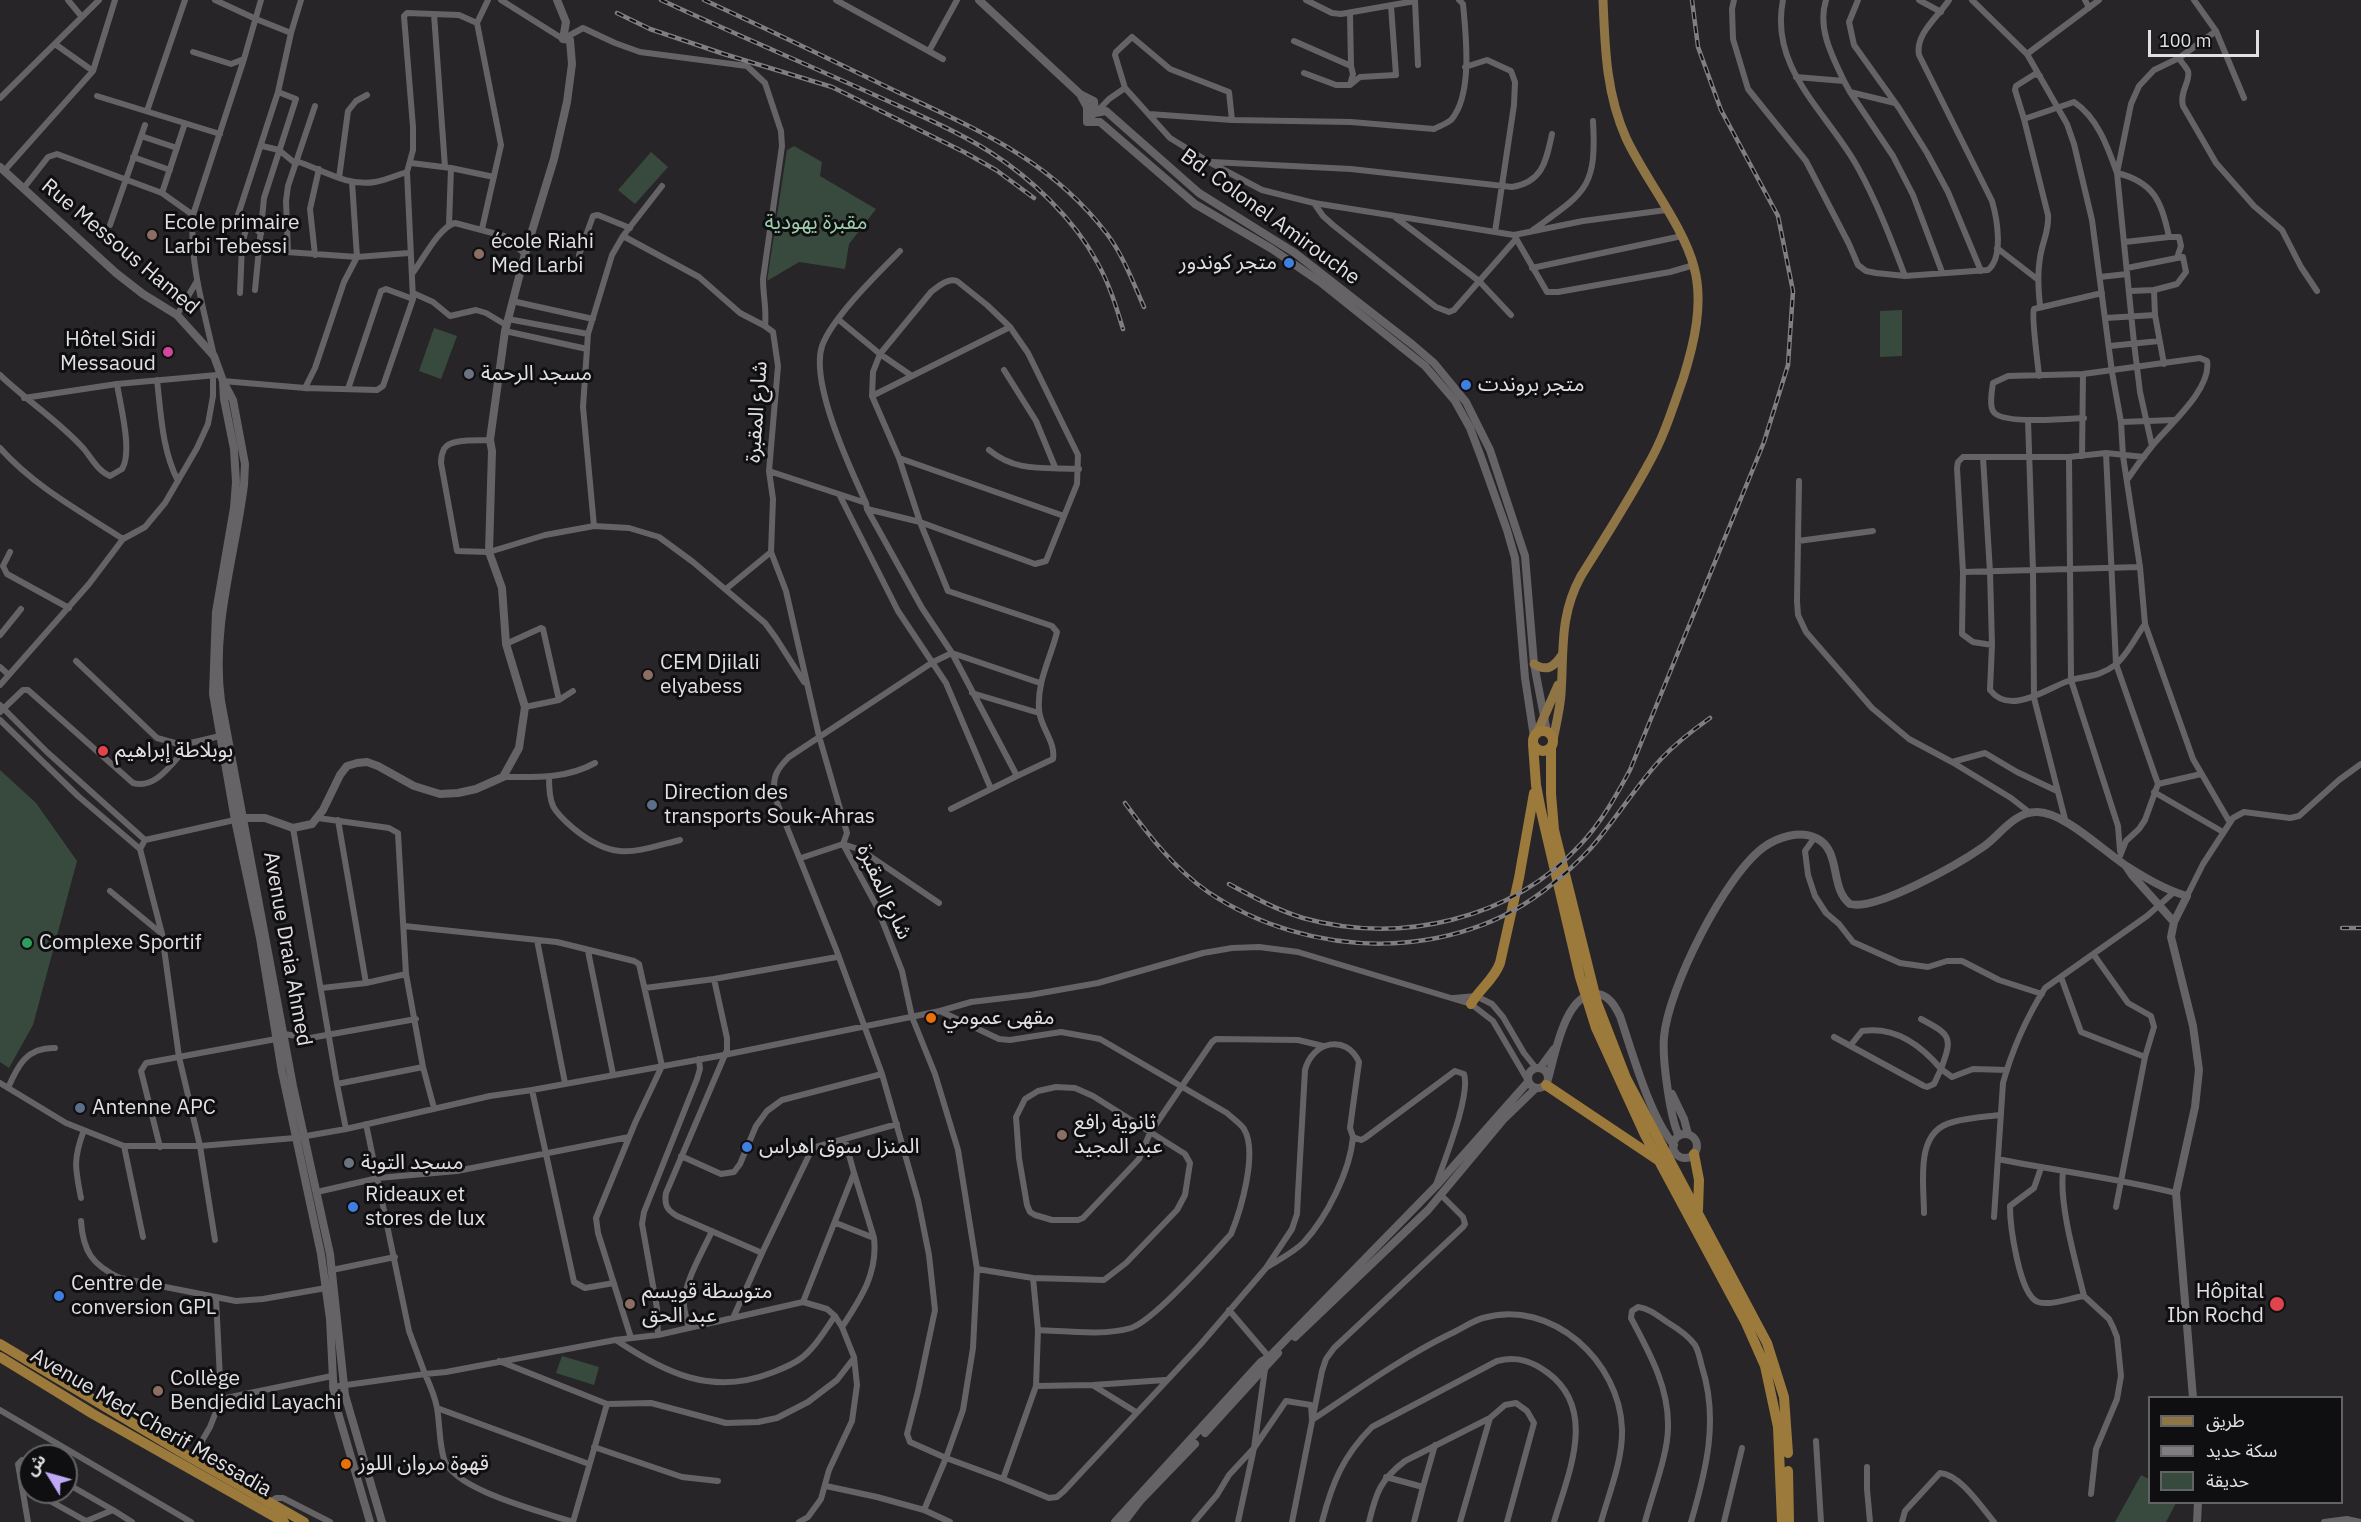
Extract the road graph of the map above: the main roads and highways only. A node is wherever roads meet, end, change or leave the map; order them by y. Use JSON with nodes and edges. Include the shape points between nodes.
{"nodes":[{"id":1,"x":1603,"y":0,"type":"edge"},
{"id":2,"x":1562,"y":655,"type":"junction"},
{"id":3,"x":1534,"y":664,"type":"road end"},
{"id":4,"x":1562,"y":677,"type":"junction"},
{"id":5,"x":1542,"y":739,"type":"junction"},
{"id":6,"x":1536,"y":785,"type":"junction"},
{"id":7,"x":1550,"y":831,"type":"junction"},
{"id":8,"x":1473,"y":1000,"type":"road end"},
{"id":9,"x":1623,"y":1080,"type":"junction"},
{"id":10,"x":1544,"y":1084,"type":"road end"},
{"id":11,"x":1658,"y":1140,"type":"junction"},
{"id":12,"x":1678,"y":1140,"type":"road end"},
{"id":13,"x":1694,"y":1154,"type":"road end"},
{"id":14,"x":1659,"y":1161,"type":"junction"},
{"id":15,"x":1698,"y":1214,"type":"junction"},
{"id":16,"x":0,"y":1344,"type":"edge"},
{"id":17,"x":0,"y":1357,"type":"edge"},
{"id":18,"x":284,"y":1522,"type":"edge"},
{"id":19,"x":304,"y":1522,"type":"edge"},
{"id":20,"x":1782,"y":1522,"type":"edge"},
{"id":21,"x":1789,"y":1522,"type":"edge"}],
"edges":[{"from":1,"to":2,"type":"main road","via":[[1606,61],[1616,111],[1694,265],[1697,318],[1674,405],[1650,462],[1576,585],[1564,621]]},
{"from":2,"to":3,"type":"main road","via":[[1549,668]]},
{"from":2,"to":4,"type":"main road"},
{"from":4,"to":5,"type":"main road","via":[[1544,719]]},
{"from":4,"to":5,"type":"main road","via":[[1560,704]]},
{"from":5,"to":6,"type":"highway"},
{"from":5,"to":7,"type":"highway","via":[[1551,794]]},
{"from":6,"to":7,"type":"highway"},
{"from":6,"to":8,"type":"highway","via":[[1498,967]]},
{"from":7,"to":9,"type":"highway","via":[[1592,985]]},
{"from":9,"to":11,"type":"highway"},
{"from":9,"to":14,"type":"highway"},
{"from":10,"to":14,"type":"highway"},
{"from":11,"to":12,"type":"highway"},
{"from":11,"to":15,"type":"highway"},
{"from":13,"to":15,"type":"highway","via":[[1699,1180]]},
{"from":14,"to":20,"type":"highway","via":[[1765,1366],[1779,1427]]},
{"from":15,"to":21,"type":"highway","via":[[1762,1332],[1780,1380],[1787,1419]]},
{"from":16,"to":19,"type":"highway","name":"Avenue Med-Cherif Messadia"},
{"from":17,"to":18,"type":"highway","name":"Avenue Med-Cherif Messadia"}]}
